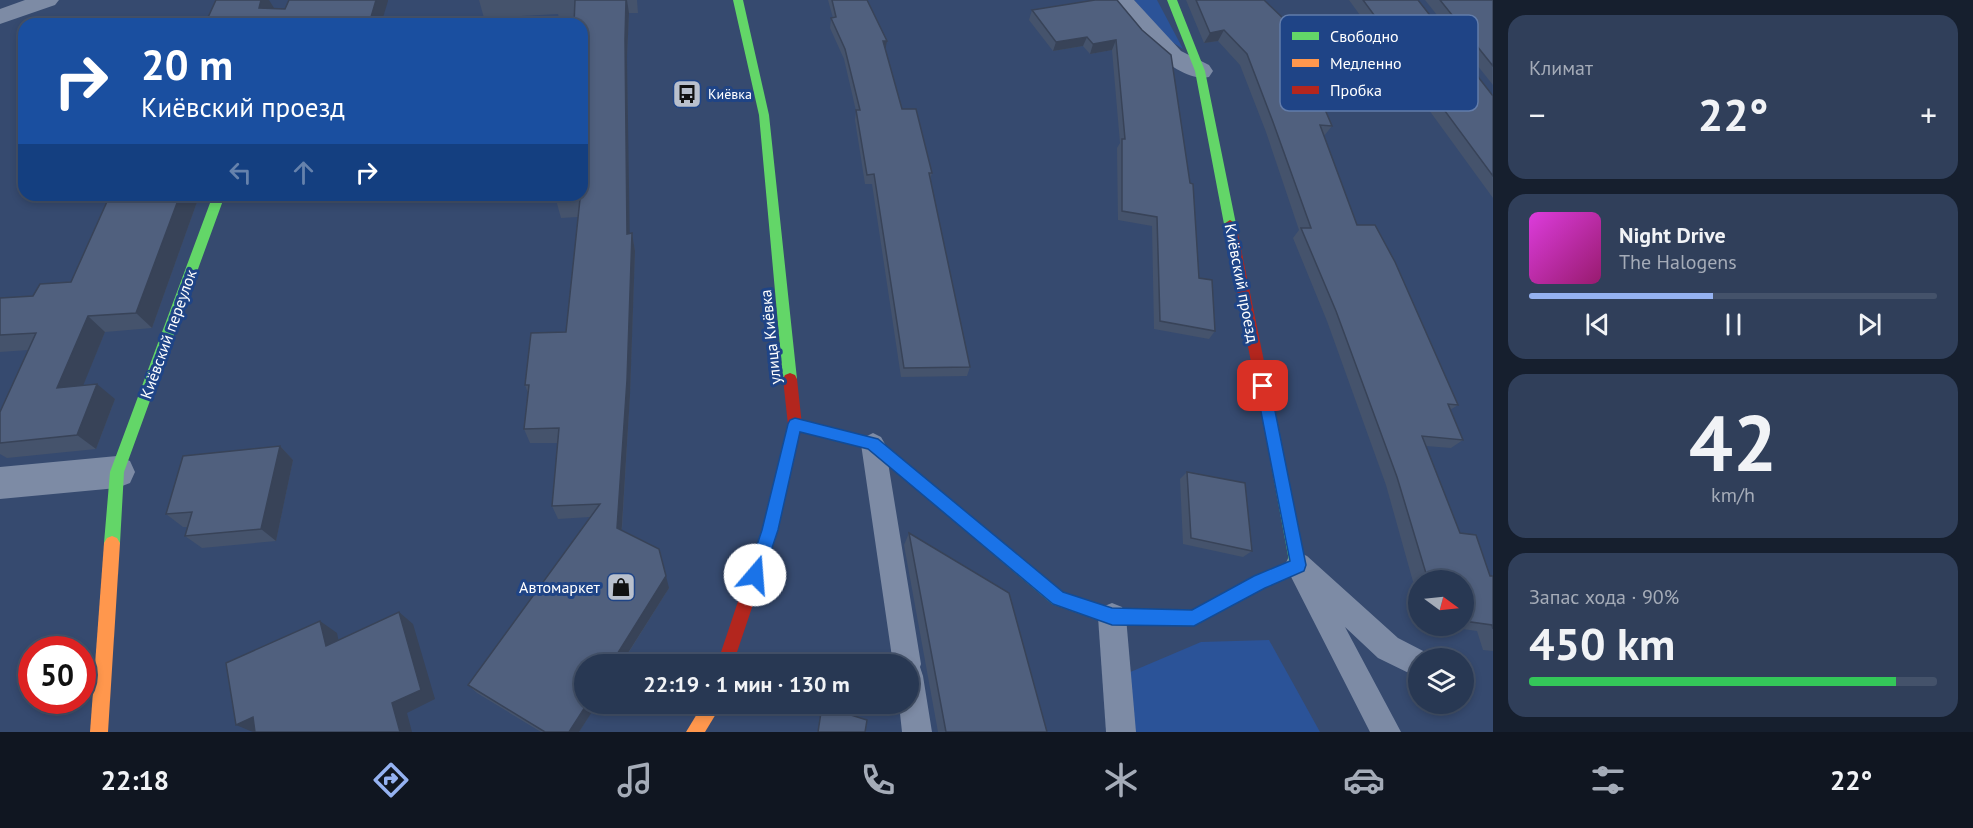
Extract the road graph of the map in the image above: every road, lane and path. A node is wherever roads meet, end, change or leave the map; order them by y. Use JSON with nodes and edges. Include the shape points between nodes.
{"nodes":[{"id":1,"x":47,"y":0,"type":"edge"},
{"id":2,"x":738,"y":0,"type":"edge"},
{"id":3,"x":1121,"y":0,"type":"edge"},
{"id":4,"x":1172,"y":0,"type":"edge"},
{"id":5,"x":0,"y":17,"type":"edge"},
{"id":6,"x":1200,"y":71,"type":"junction"},
{"id":7,"x":217,"y":201,"type":"edge"},
{"id":8,"x":795,"y":424,"type":"junction"},
{"id":9,"x":873,"y":444,"type":"junction"},
{"id":10,"x":117,"y":472,"type":"junction"},
{"id":11,"x":0,"y":483,"type":"edge"},
{"id":12,"x":1298,"y":565,"type":"junction"},
{"id":13,"x":1112,"y":616,"type":"junction"},
{"id":14,"x":728,"y":654,"type":"edge"},
{"id":15,"x":906,"y":654,"type":"edge"},
{"id":16,"x":1408,"y":658,"type":"edge"},
{"id":17,"x":706,"y":714,"type":"edge"},
{"id":18,"x":914,"y":714,"type":"edge"},
{"id":19,"x":99,"y":732,"type":"edge"},
{"id":20,"x":695,"y":732,"type":"edge"},
{"id":21,"x":917,"y":732,"type":"edge"},
{"id":22,"x":1121,"y":732,"type":"edge"},
{"id":23,"x":1386,"y":732,"type":"edge"}],
"edges":[{"from":1,"to":5,"type":"street"},
{"from":2,"to":8,"type":"street","name":"улица Киёвка","via":[[764,115]]},
{"from":3,"to":6,"type":"street","via":[[1172,56]]},
{"from":4,"to":6,"type":"street","name":"Киёвский проезд"},
{"from":6,"to":12,"type":"street","name":"Киёвский проезд"},
{"from":7,"to":10,"type":"street","name":"Киёвский переулок"},
{"from":8,"to":9,"type":"street"},
{"from":8,"to":14,"type":"street","name":"улица Киёвка","via":[[770,530]]},
{"from":9,"to":13,"type":"street","via":[[1058,598]]},
{"from":9,"to":15,"type":"lane"},
{"from":10,"to":11,"type":"street"},
{"from":10,"to":19,"type":"street","name":"Киёвский переулок"},
{"from":12,"to":13,"type":"street","via":[[1194,618]]},
{"from":12,"to":16,"type":"lane","via":[[1388,648]]},
{"from":12,"to":23,"type":"lane"},
{"from":13,"to":22,"type":"lane"},
{"from":17,"to":20,"type":"street"},
{"from":18,"to":21,"type":"lane"}]}
